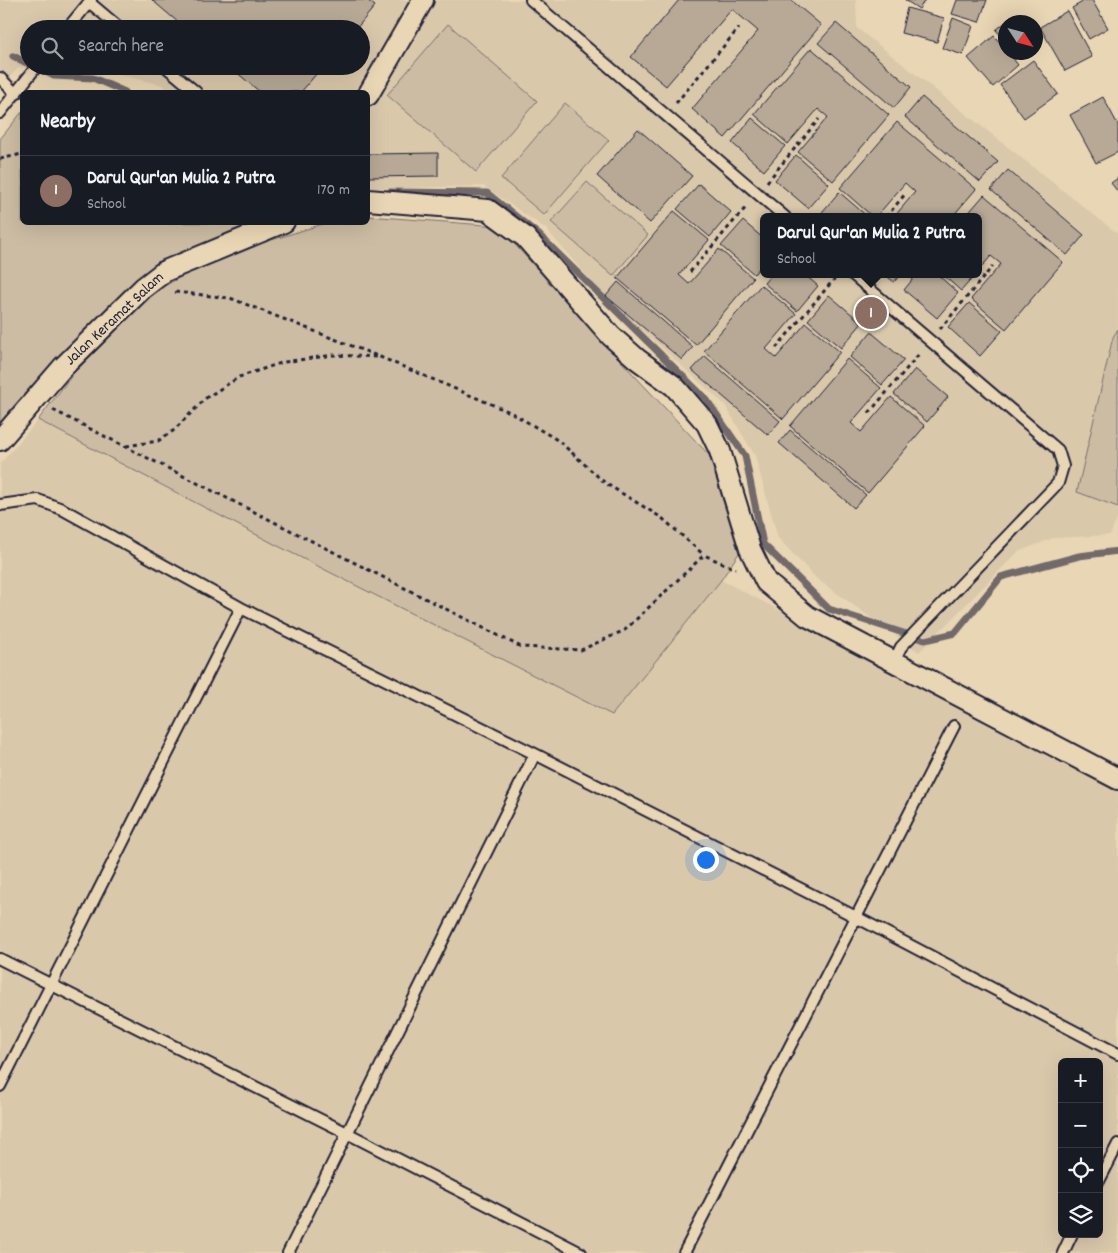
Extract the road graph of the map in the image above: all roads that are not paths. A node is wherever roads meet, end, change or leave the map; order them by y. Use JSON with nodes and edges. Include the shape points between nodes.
{"nodes":[{"id":1,"x":423,"y":0,"type":"edge"},
{"id":2,"x":531,"y":0,"type":"edge"},
{"id":3,"x":90,"y":1,"type":"edge"},
{"id":4,"x":74,"y":20,"type":"edge"},
{"id":5,"x":111,"y":20,"type":"edge"},
{"id":6,"x":30,"y":75,"type":"edge"},
{"id":7,"x":176,"y":75,"type":"edge"},
{"id":8,"x":0,"y":78,"type":"edge"},
{"id":9,"x":194,"y":90,"type":"edge"},
{"id":10,"x":370,"y":92,"type":"edge"},
{"id":11,"x":16,"y":94,"type":"junction"},
{"id":12,"x":0,"y":113,"type":"edge"},
{"id":13,"x":370,"y":200,"type":"edge"},
{"id":14,"x":780,"y":213,"type":"edge"},
{"id":15,"x":276,"y":225,"type":"edge"},
{"id":16,"x":857,"y":278,"type":"edge"},
{"id":17,"x":0,"y":440,"type":"edge"},
{"id":18,"x":0,"y":505,"type":"edge"},
{"id":19,"x":240,"y":608,"type":"junction"},
{"id":20,"x":898,"y":654,"type":"junction"},
{"id":21,"x":954,"y":726,"type":"dead end"},
{"id":22,"x":535,"y":754,"type":"junction"},
{"id":23,"x":1118,"y":779,"type":"edge"},
{"id":24,"x":856,"y":917,"type":"junction"},
{"id":25,"x":0,"y":959,"type":"edge"},
{"id":26,"x":52,"y":985,"type":"junction"},
{"id":27,"x":1118,"y":1054,"type":"edge"},
{"id":28,"x":0,"y":1086,"type":"edge"},
{"id":29,"x":347,"y":1133,"type":"junction"},
{"id":30,"x":1118,"y":1144,"type":"edge"},
{"id":31,"x":1103,"y":1173,"type":"edge"},
{"id":32,"x":1070,"y":1238,"type":"edge"},
{"id":33,"x":288,"y":1253,"type":"edge"},
{"id":34,"x":581,"y":1253,"type":"edge"},
{"id":35,"x":684,"y":1253,"type":"edge"},
{"id":36,"x":1063,"y":1253,"type":"edge"}],
"edges":[{"from":1,"to":10,"type":"street"},
{"from":2,"to":14,"type":"lane"},
{"from":3,"to":4,"type":"lane"},
{"from":3,"to":5,"type":"lane"},
{"from":6,"to":11,"type":"lane"},
{"from":7,"to":9,"type":"lane"},
{"from":8,"to":11,"type":"lane"},
{"from":11,"to":12,"type":"lane"},
{"from":13,"to":20,"type":"street","via":[[488,210],[525,237],[610,336],[674,386],[707,424],[720,450],[750,550],[766,582],[807,616]]},
{"from":15,"to":17,"type":"street","name":"Jalan Keramat Salam","via":[[186,261],[165,271],[143,288],[70,360]]},
{"from":16,"to":20,"type":"lane","via":[[1058,450],[1063,466],[1058,483],[915,632]]},
{"from":18,"to":19,"type":"lane","via":[[38,500],[62,510]]},
{"from":19,"to":22,"type":"lane"},
{"from":19,"to":26,"type":"lane"},
{"from":20,"to":23,"type":"street"},
{"from":21,"to":24,"type":"lane"},
{"from":22,"to":24,"type":"lane"},
{"from":22,"to":29,"type":"lane"},
{"from":24,"to":27,"type":"lane"},
{"from":24,"to":35,"type":"lane"},
{"from":25,"to":26,"type":"lane"},
{"from":26,"to":28,"type":"lane"},
{"from":26,"to":29,"type":"lane"},
{"from":29,"to":33,"type":"lane"},
{"from":29,"to":34,"type":"lane"},
{"from":30,"to":31,"type":"lane"},
{"from":32,"to":36,"type":"lane"}]}
